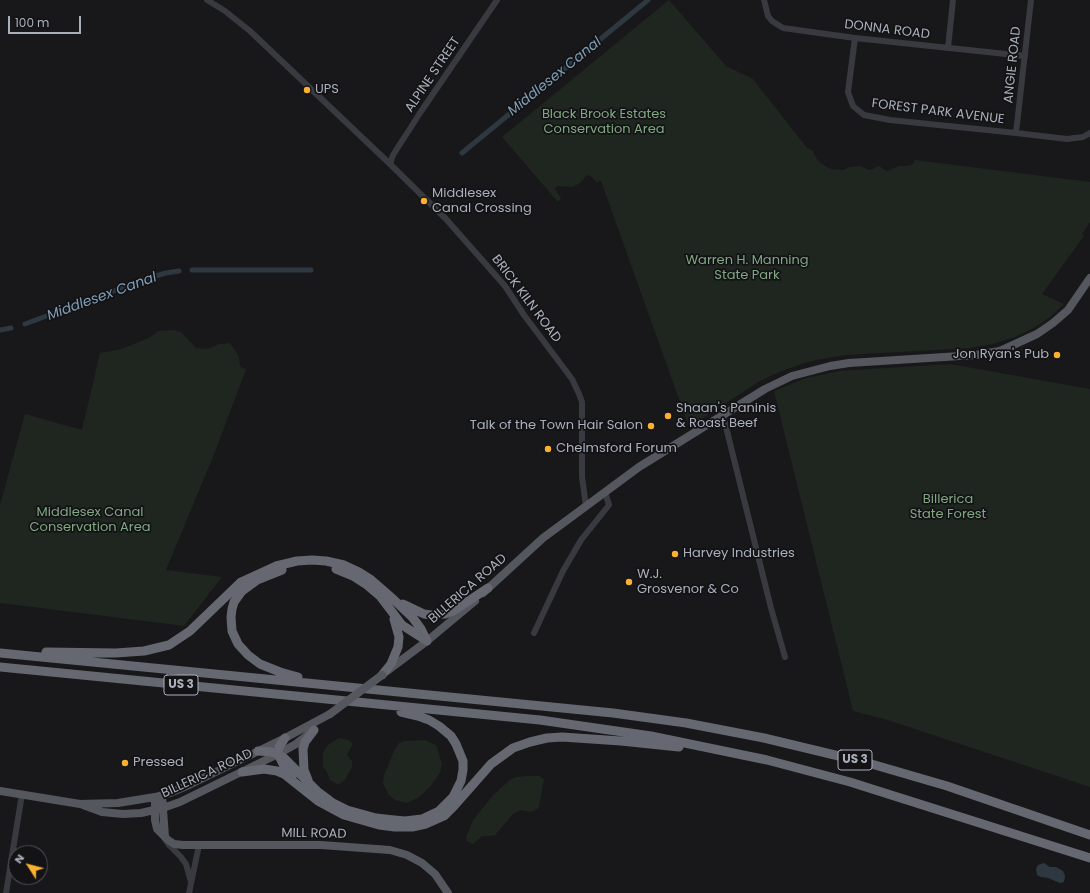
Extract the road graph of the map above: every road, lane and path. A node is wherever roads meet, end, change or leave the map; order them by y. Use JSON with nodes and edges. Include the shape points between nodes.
{"nodes":[{"id":1,"x":207,"y":0,"type":"edge"},
{"id":2,"x":497,"y":0,"type":"edge"},
{"id":3,"x":764,"y":0,"type":"edge"},
{"id":4,"x":953,"y":0,"type":"edge"},
{"id":5,"x":1031,"y":0,"type":"edge"},
{"id":6,"x":854,"y":38,"type":"junction"},
{"id":7,"x":948,"y":48,"type":"junction"},
{"id":8,"x":1025,"y":56,"type":"junction"},
{"id":9,"x":1016,"y":133,"type":"junction"},
{"id":10,"x":1090,"y":133,"type":"edge"},
{"id":11,"x":390,"y":164,"type":"junction"},
{"id":12,"x":1090,"y":278,"type":"edge"},
{"id":13,"x":723,"y":415,"type":"junction"},
{"id":14,"x":605,"y":492,"type":"junction"},
{"id":15,"x":586,"y":506,"type":"junction"},
{"id":16,"x":488,"y":588,"type":"junction"},
{"id":17,"x":394,"y":599,"type":"junction"},
{"id":18,"x":392,"y":614,"type":"junction"},
{"id":19,"x":534,"y":633,"type":"dead end"},
{"id":20,"x":427,"y":641,"type":"junction"},
{"id":21,"x":0,"y":652,"type":"edge"},
{"id":22,"x":785,"y":657,"type":"dead end"},
{"id":23,"x":0,"y":667,"type":"edge"},
{"id":24,"x":382,"y":676,"type":"junction"},
{"id":25,"x":330,"y":685,"type":"junction"},
{"id":26,"x":362,"y":703,"type":"junction"},
{"id":27,"x":330,"y":714,"type":"junction"},
{"id":28,"x":314,"y":730,"type":"junction"},
{"id":29,"x":285,"y":738,"type":"junction"},
{"id":30,"x":722,"y":750,"type":"junction"},
{"id":31,"x":258,"y":751,"type":"junction"},
{"id":32,"x":278,"y":754,"type":"junction"},
{"id":33,"x":242,"y":772,"type":"junction"},
{"id":34,"x":298,"y":785,"type":"junction"},
{"id":35,"x":310,"y":785,"type":"junction"},
{"id":36,"x":0,"y":791,"type":"edge"},
{"id":37,"x":22,"y":794,"type":"junction"},
{"id":38,"x":159,"y":796,"type":"junction"},
{"id":39,"x":80,"y":804,"type":"junction"},
{"id":40,"x":159,"y":810,"type":"junction"},
{"id":41,"x":1090,"y":834,"type":"edge"},
{"id":42,"x":165,"y":837,"type":"junction"},
{"id":43,"x":198,"y":845,"type":"junction"},
{"id":44,"x":1090,"y":858,"type":"edge"},
{"id":45,"x":191,"y":882,"type":"junction"},
{"id":46,"x":6,"y":893,"type":"edge"},
{"id":47,"x":189,"y":893,"type":"edge"},
{"id":48,"x":448,"y":893,"type":"edge"}],
"edges":[{"from":1,"to":11,"type":"street","name":"BRICK KILN ROAD","via":[[250,31]]},
{"from":2,"to":11,"type":"street","name":"ALPINE STREET","via":[[420,113]]},
{"from":3,"to":6,"type":"street","name":"DONNA ROAD","via":[[768,16],[783,28]]},
{"from":4,"to":7,"type":"street"},
{"from":5,"to":8,"type":"street","name":"ANGIE ROAD"},
{"from":6,"to":7,"type":"street","name":"DONNA ROAD"},
{"from":6,"to":9,"type":"street","name":"FOREST PARK AVENUE","via":[[848,92],[850,102],[864,115]]},
{"from":7,"to":8,"type":"street","name":"DONNA ROAD"},
{"from":8,"to":9,"type":"street","name":"ANGIE ROAD"},
{"from":9,"to":10,"type":"street","name":"FOREST PARK AVENUE","via":[[1067,139]]},
{"from":11,"to":15,"type":"street","name":"BRICK KILN ROAD","via":[[446,219],[498,277],[572,379],[582,402],[582,477]]},
{"from":12,"to":13,"type":"main road","name":"BILLERICA ROAD","via":[[1068,310],[1053,323],[1030,338],[1000,351],[976,355],[849,363],[818,368],[765,388]]},
{"from":13,"to":14,"type":"main road","name":"BILLERICA ROAD"},
{"from":13,"to":22,"type":"street"},
{"from":14,"to":15,"type":"main road","name":"BILLERICA ROAD"},
{"from":14,"to":19,"type":"street","via":[[609,505],[577,546]]},
{"from":15,"to":16,"type":"main road","name":"BILLERICA ROAD","via":[[543,538]]},
{"from":16,"to":17,"type":"highway","via":[[455,610],[438,615],[418,612]]},
{"from":16,"to":20,"type":"main road","name":"BILLERICA ROAD"},
{"from":17,"to":20,"type":"highway","via":[[413,618]]},
{"from":17,"to":21,"type":"highway","via":[[352,568],[326,561],[297,561],[276,566],[241,582],[190,631],[169,645],[157,649],[116,653]]},
{"from":18,"to":20,"type":"highway","via":[[406,628]]},
{"from":18,"to":24,"type":"highway","via":[[399,644]]},
{"from":18,"to":25,"type":"highway","via":[[380,596],[363,582],[340,570],[324,567],[308,566],[283,570],[257,580],[242,591],[232,609],[232,631],[238,644],[248,655],[260,664],[280,672]]},
{"from":20,"to":24,"type":"main road","name":"BILLERICA ROAD"},
{"from":21,"to":25,"type":"highway","number":"US 3"},
{"from":23,"to":26,"type":"highway","number":"US 3"},
{"from":24,"to":27,"type":"main road","name":"BILLERICA ROAD","bridge":true},
{"from":25,"to":41,"type":"highway","number":"US 3","via":[[613,713],[746,734],[911,775]]},
{"from":26,"to":30,"type":"highway","number":"US 3","via":[[579,725]]},
{"from":26,"to":35,"type":"highway","via":[[429,720],[451,736],[460,752],[463,765],[461,781],[453,797],[443,808],[428,816],[414,820],[394,820],[348,810]]},
{"from":27,"to":28,"type":"main road","name":"BILLERICA ROAD"},
{"from":27,"to":29,"type":"main road","name":"BILLERICA ROAD"},
{"from":28,"to":32,"type":"main road","name":"BILLERICA ROAD"},
{"from":28,"to":35,"type":"highway","via":[[303,749],[304,770]]},
{"from":29,"to":31,"type":"main road","name":"BILLERICA ROAD"},
{"from":29,"to":32,"type":"highway"},
{"from":30,"to":34,"type":"highway","via":[[562,737],[537,740],[513,748],[491,764],[444,816],[412,827],[378,825],[344,815],[318,801]]},
{"from":30,"to":44,"type":"highway","number":"US 3","via":[[850,782]]},
{"from":31,"to":32,"type":"highway"},
{"from":31,"to":38,"type":"main road","name":"BILLERICA ROAD","via":[[180,789]]},
{"from":32,"to":33,"type":"main road","name":"BILLERICA ROAD"},
{"from":32,"to":34,"type":"highway"},
{"from":32,"to":35,"type":"highway","via":[[291,763]]},
{"from":33,"to":34,"type":"highway","via":[[253,769],[270,770],[284,774]]},
{"from":33,"to":40,"type":"main road","name":"BILLERICA ROAD"},
{"from":36,"to":37,"type":"main road","name":"BILLERICA ROAD"},
{"from":37,"to":39,"type":"main road","name":"BILLERICA ROAD"},
{"from":37,"to":46,"type":"street"},
{"from":38,"to":39,"type":"main road","name":"BILLERICA ROAD","via":[[118,803]]},
{"from":38,"to":40,"type":"main road"},
{"from":39,"to":40,"type":"main road","name":"BILLERICA ROAD","via":[[112,813]]},
{"from":40,"to":42,"type":"main road","via":[[155,820],[157,829]]},
{"from":42,"to":43,"type":"main road","name":"MILL ROAD","via":[[178,845]]},
{"from":42,"to":45,"type":"street","via":[[186,864]]},
{"from":43,"to":45,"type":"street"},
{"from":43,"to":48,"type":"main road","name":"MILL ROAD","via":[[321,845],[390,850],[422,863],[435,874]]},
{"from":45,"to":47,"type":"street"}]}
